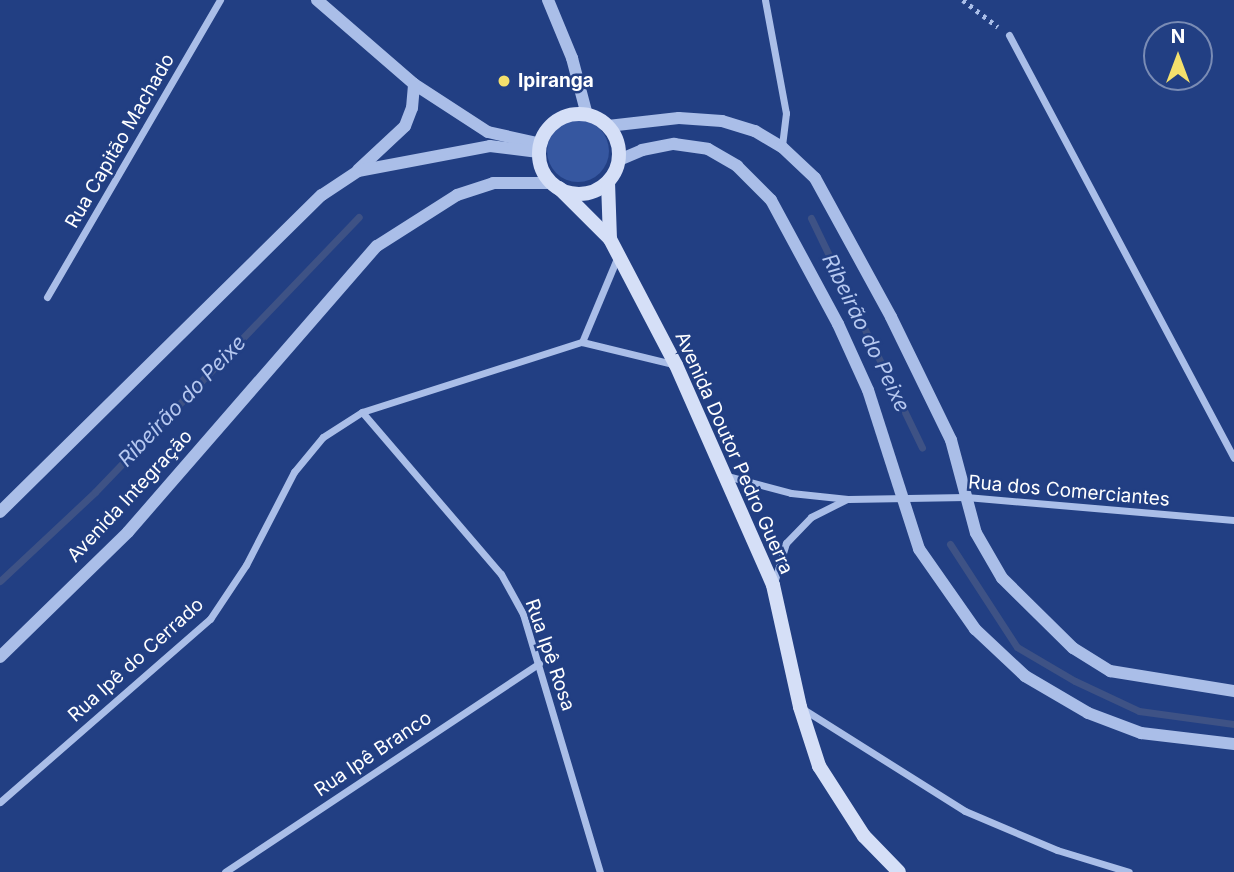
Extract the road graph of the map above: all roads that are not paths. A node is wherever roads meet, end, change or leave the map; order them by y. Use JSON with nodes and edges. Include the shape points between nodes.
{"nodes":[{"id":1,"x":220,"y":0,"type":"edge"},
{"id":2,"x":317,"y":0,"type":"edge"},
{"id":3,"x":548,"y":0,"type":"edge"},
{"id":4,"x":765,"y":0,"type":"edge"},
{"id":5,"x":1009,"y":35,"type":"road end"},
{"id":6,"x":414,"y":84,"type":"junction"},
{"id":7,"x":587,"y":114,"type":"junction"},
{"id":8,"x":608,"y":126,"type":"junction"},
{"id":9,"x":782,"y":147,"type":"junction"},
{"id":10,"x":540,"y":148,"type":"junction"},
{"id":11,"x":619,"y":160,"type":"junction"},
{"id":12,"x":358,"y":171,"type":"junction"},
{"id":13,"x":608,"y":182,"type":"junction"},
{"id":14,"x":555,"y":185,"type":"junction"},
{"id":15,"x":610,"y":239,"type":"junction"},
{"id":16,"x":618,"y":255,"type":"junction"},
{"id":17,"x":47,"y":298,"type":"dead end"},
{"id":18,"x":582,"y":342,"type":"junction"},
{"id":19,"x":676,"y":365,"type":"junction"},
{"id":20,"x":362,"y":412,"type":"junction"},
{"id":21,"x":1234,"y":458,"type":"edge"},
{"id":22,"x":727,"y":476,"type":"junction"},
{"id":23,"x":901,"y":495,"type":"junction"},
{"id":24,"x":966,"y":497,"type":"junction"},
{"id":25,"x":848,"y":499,"type":"junction"},
{"id":26,"x":0,"y":512,"type":"edge"},
{"id":27,"x":1234,"y":520,"type":"edge"},
{"id":28,"x":773,"y":585,"type":"junction"},
{"id":29,"x":0,"y":657,"type":"edge"},
{"id":30,"x":539,"y":663,"type":"junction"},
{"id":31,"x":1234,"y":691,"type":"edge"},
{"id":32,"x":800,"y":707,"type":"junction"},
{"id":33,"x":1234,"y":744,"type":"edge"},
{"id":34,"x":0,"y":802,"type":"edge"},
{"id":35,"x":225,"y":872,"type":"edge"},
{"id":36,"x":600,"y":872,"type":"edge"},
{"id":37,"x":899,"y":872,"type":"edge"},
{"id":38,"x":1129,"y":872,"type":"edge"}],
"edges":[{"from":1,"to":17,"type":"street","name":"Rua Capitão Machado"},
{"from":2,"to":6,"type":"street"},
{"from":3,"to":7,"type":"street","via":[[572,58]]},
{"from":4,"to":9,"type":"street","via":[[786,113]]},
{"from":5,"to":21,"type":"street"},
{"from":6,"to":10,"type":"street","via":[[488,132]]},
{"from":6,"to":12,"type":"street","via":[[405,126]]},
{"from":7,"to":8,"type":"main road"},
{"from":7,"to":10,"type":"main road","via":[[558,120]]},
{"from":8,"to":9,"type":"street","via":[[679,118],[722,121],[755,131]]},
{"from":8,"to":11,"type":"main road","via":[[619,148]]},
{"from":9,"to":24,"type":"street","via":[[815,178],[841,220],[951,440]]},
{"from":10,"to":12,"type":"street","via":[[490,146]]},
{"from":10,"to":14,"type":"main road"},
{"from":11,"to":13,"type":"main road"},
{"from":11,"to":23,"type":"street","via":[[642,150],[674,145],[708,149],[737,166],[771,200],[868,390]]},
{"from":12,"to":26,"type":"street","via":[[322,195]]},
{"from":13,"to":14,"type":"main road","via":[[584,193]]},
{"from":13,"to":15,"type":"main road","name":"Avenida Doutor Pedro Guerra"},
{"from":14,"to":15,"type":"main road","name":"Avenida Doutor Pedro Guerra"},
{"from":14,"to":29,"type":"street","name":"Avenida Integração","via":[[493,183],[457,195],[377,246],[128,531]]},
{"from":15,"to":16,"type":"main road","name":"Avenida Doutor Pedro Guerra"},
{"from":16,"to":18,"type":"street"},
{"from":16,"to":19,"type":"main road","name":"Avenida Doutor Pedro Guerra"},
{"from":18,"to":19,"type":"street"},
{"from":18,"to":20,"type":"street","name":"Rua Ipê do Cerrado"},
{"from":19,"to":22,"type":"main road","name":"Avenida Doutor Pedro Guerra"},
{"from":20,"to":30,"type":"street","name":"Rua Ipê Rosa","via":[[501,574],[523,614]]},
{"from":20,"to":34,"type":"street","name":"Rua Ipê do Cerrado","via":[[323,437],[294,472],[246,565],[210,619]]},
{"from":22,"to":25,"type":"street","via":[[791,494]]},
{"from":22,"to":28,"type":"main road","name":"Avenida Doutor Pedro Guerra"},
{"from":23,"to":24,"type":"street","name":"Rua dos Comerciantes"},
{"from":23,"to":25,"type":"street","name":"Rua dos Comerciantes"},
{"from":23,"to":33,"type":"street","via":[[919,549],[942,584],[975,629],[1026,676],[1088,713],[1141,733]]},
{"from":24,"to":27,"type":"street","name":"Rua dos Comerciantes"},
{"from":24,"to":31,"type":"street","via":[[976,533],[1002,578],[1073,648],[1110,671]]},
{"from":25,"to":28,"type":"street","via":[[811,517],[786,543]]},
{"from":28,"to":32,"type":"main road","name":"Avenida Doutor Pedro Guerra"},
{"from":30,"to":35,"type":"street","name":"Rua Ipê Branco"},
{"from":30,"to":36,"type":"street","name":"Rua Ipê Rosa"},
{"from":32,"to":37,"type":"main road","name":"Avenida Doutor Pedro Guerra","via":[[819,766],[864,835]]},
{"from":32,"to":38,"type":"street","via":[[965,811],[1058,850]]}]}
